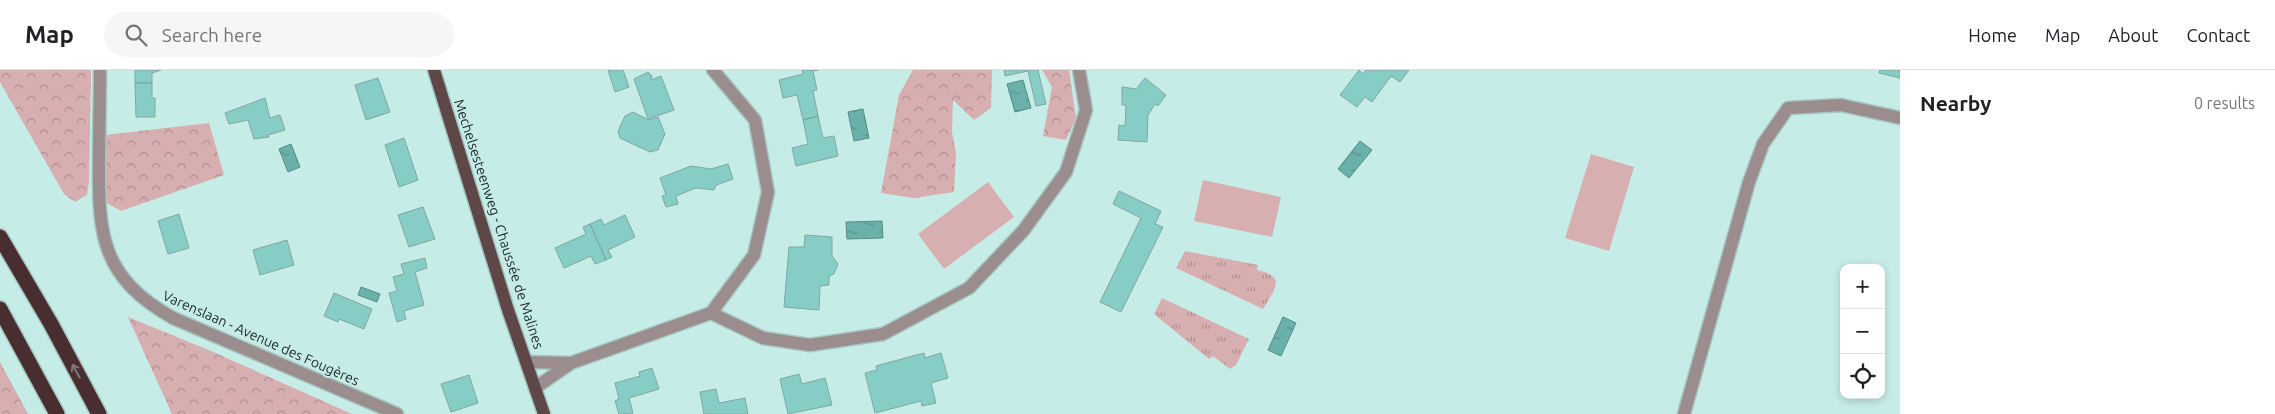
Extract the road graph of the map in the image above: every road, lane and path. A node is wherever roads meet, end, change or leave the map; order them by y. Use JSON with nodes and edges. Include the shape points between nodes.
{"nodes":[{"id":1,"x":100,"y":70,"type":"edge"},
{"id":2,"x":434,"y":70,"type":"edge"},
{"id":3,"x":713,"y":70,"type":"edge"},
{"id":4,"x":1079,"y":70,"type":"edge"},
{"id":5,"x":1900,"y":118,"type":"edge"},
{"id":6,"x":0,"y":237,"type":"edge"},
{"id":7,"x":0,"y":309,"type":"edge"},
{"id":8,"x":711,"y":313,"type":"junction"},
{"id":9,"x":527,"y":362,"type":"junction"},
{"id":10,"x":571,"y":362,"type":"junction"},
{"id":11,"x":535,"y":388,"type":"junction"},
{"id":12,"x":57,"y":414,"type":"edge"},
{"id":13,"x":99,"y":414,"type":"edge"},
{"id":14,"x":397,"y":414,"type":"edge"},
{"id":15,"x":544,"y":414,"type":"edge"},
{"id":16,"x":1684,"y":414,"type":"edge"}],
"edges":[{"from":1,"to":14,"type":"street","name":"Varenslaan - Avenue des Fougères","via":[[98,206],[101,233],[109,254],[131,288],[172,318]]},
{"from":2,"to":9,"type":"main road","name":"Mechelsesteenweg - Chaussée de Malines"},
{"from":3,"to":8,"type":"street","via":[[755,120],[768,192],[754,255]]},
{"from":4,"to":8,"type":"street","via":[[1086,110],[1066,172],[1023,232],[969,288],[883,334],[810,345],[763,338]]},
{"from":5,"to":16,"type":"street","via":[[1841,105],[1788,108],[1763,144],[1749,182]]},
{"from":13,"to":6,"type":"highway","one_way":true},
{"from":7,"to":12,"type":"highway"},
{"from":8,"to":10,"type":"street"},
{"from":9,"to":10,"type":"street"},
{"from":9,"to":11,"type":"main road","name":"Mechelsesteenweg - Chaussée de Malines"},
{"from":10,"to":11,"type":"street"},
{"from":11,"to":15,"type":"main road","name":"Mechelsesteenweg - Chaussée de Malines"}]}
